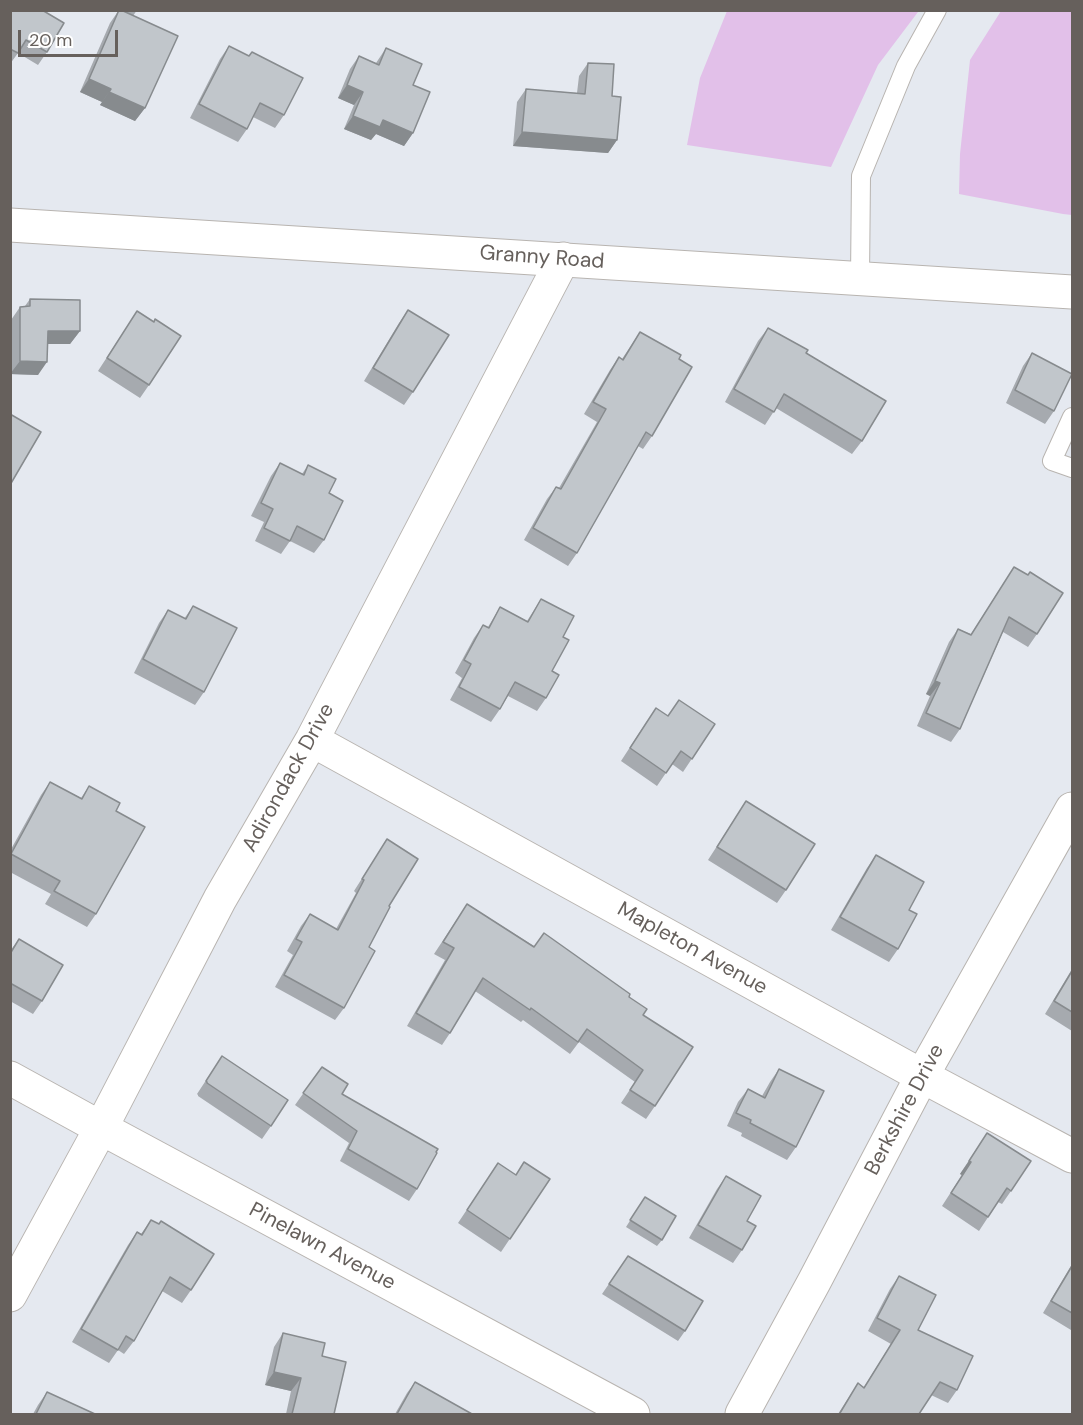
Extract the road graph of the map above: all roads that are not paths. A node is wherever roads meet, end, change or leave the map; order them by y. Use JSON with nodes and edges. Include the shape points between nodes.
{"nodes":[{"id":1,"x":937,"y":10,"type":"edge"},
{"id":2,"x":10,"y":225,"type":"edge"},
{"id":3,"x":563,"y":259,"type":"junction"},
{"id":4,"x":860,"y":278,"type":"junction"},
{"id":5,"x":1072,"y":292,"type":"edge"},
{"id":6,"x":1072,"y":417,"type":"edge"},
{"id":7,"x":1072,"y":468,"type":"edge"},
{"id":8,"x":312,"y":740,"type":"junction"},
{"id":9,"x":1072,"y":809,"type":"edge"},
{"id":10,"x":922,"y":1076,"type":"junction"},
{"id":11,"x":10,"y":1078,"type":"edge"},
{"id":12,"x":101,"y":1128,"type":"junction"},
{"id":13,"x":1072,"y":1156,"type":"edge"},
{"id":14,"x":10,"y":1295,"type":"edge"},
{"id":15,"x":633,"y":1414,"type":"edge"},
{"id":16,"x":742,"y":1414,"type":"edge"}],
"edges":[{"from":1,"to":4,"type":"lane","via":[[906,66],[861,176]]},
{"from":2,"to":3,"type":"street","name":"Granny Road"},
{"from":3,"to":4,"type":"street","name":"Granny Road"},
{"from":3,"to":8,"type":"street","name":"Adirondack Drive"},
{"from":4,"to":5,"type":"street","name":"Granny Road"},
{"from":6,"to":7,"type":"lane","via":[[1052,461]]},
{"from":8,"to":10,"type":"street","name":"Mapleton Avenue"},
{"from":8,"to":12,"type":"street","name":"Adirondack Drive","via":[[220,899]]},
{"from":9,"to":10,"type":"street","name":"Berkshire Drive"},
{"from":10,"to":13,"type":"street","name":"Mapleton Avenue"},
{"from":10,"to":16,"type":"street","name":"Berkshire Drive"},
{"from":11,"to":12,"type":"street","name":"Pinelawn Avenue"},
{"from":12,"to":14,"type":"street","name":"Adirondack Drive"},
{"from":12,"to":15,"type":"street","name":"Pinelawn Avenue"}]}
